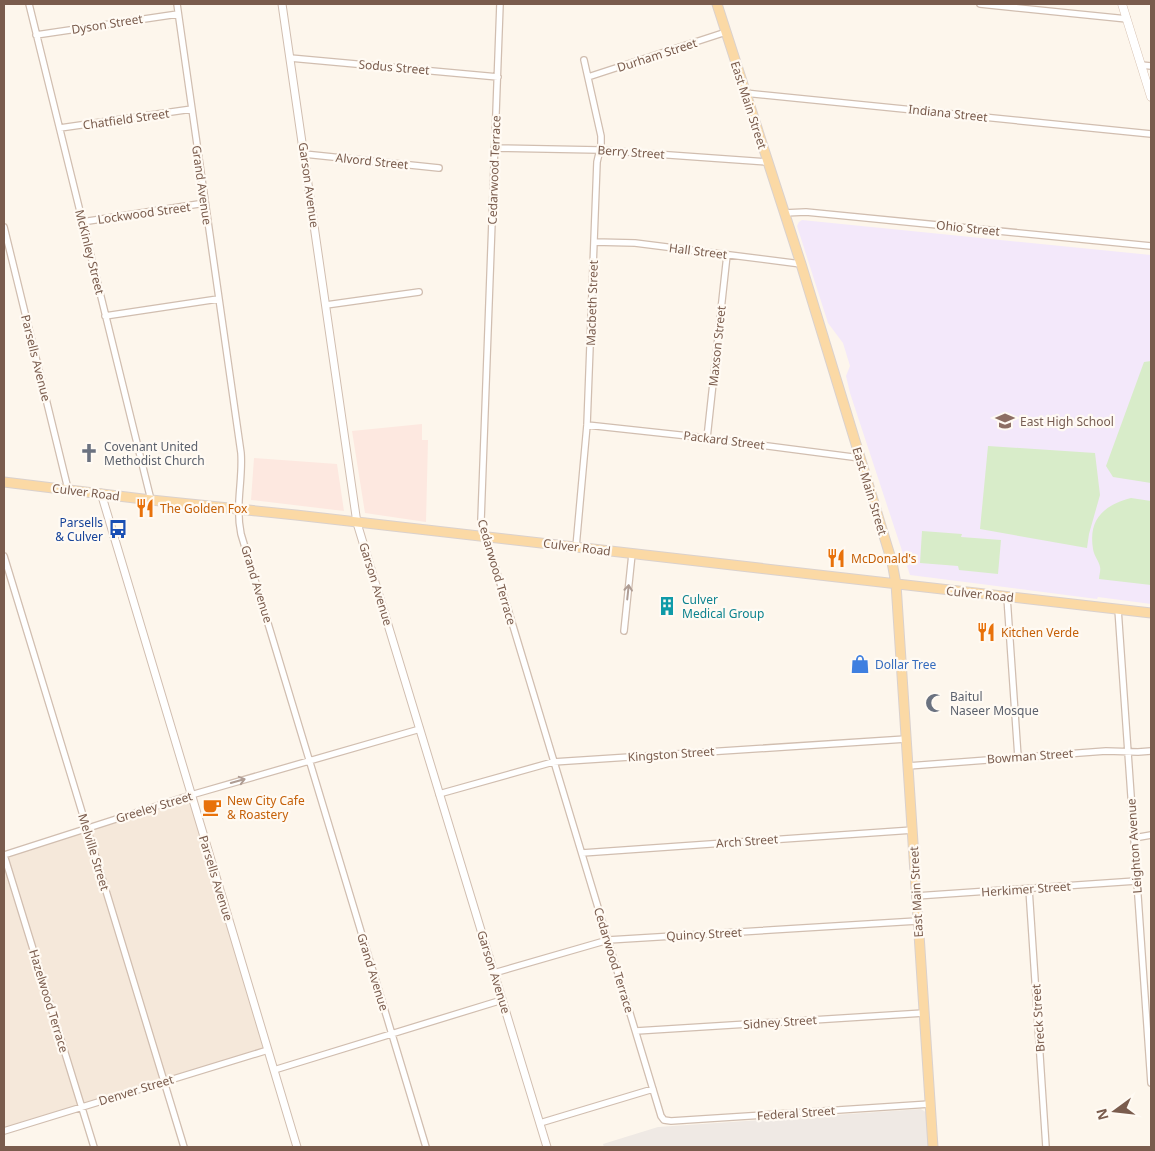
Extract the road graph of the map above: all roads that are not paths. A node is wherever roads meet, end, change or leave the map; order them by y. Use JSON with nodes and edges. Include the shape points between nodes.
{"nodes":[{"id":1,"x":29,"y":4,"type":"edge"},
{"id":2,"x":177,"y":4,"type":"edge"},
{"id":3,"x":282,"y":4,"type":"edge"},
{"id":4,"x":500,"y":4,"type":"edge"},
{"id":5,"x":716,"y":4,"type":"edge"},
{"id":6,"x":980,"y":4,"type":"edge"},
{"id":7,"x":1122,"y":4,"type":"edge"},
{"id":8,"x":178,"y":14,"type":"junction"},
{"id":9,"x":1127,"y":19,"type":"junction"},
{"id":10,"x":726,"y":32,"type":"junction"},
{"id":11,"x":36,"y":35,"type":"junction"},
{"id":12,"x":290,"y":58,"type":"junction"},
{"id":13,"x":584,"y":60,"type":"dead end"},
{"id":14,"x":1141,"y":65,"type":"junction"},
{"id":15,"x":1151,"y":66,"type":"edge"},
{"id":16,"x":498,"y":77,"type":"junction"},
{"id":17,"x":588,"y":77,"type":"junction"},
{"id":18,"x":745,"y":94,"type":"junction"},
{"id":19,"x":1151,"y":97,"type":"edge"},
{"id":20,"x":192,"y":109,"type":"junction"},
{"id":21,"x":60,"y":128,"type":"junction"},
{"id":22,"x":1151,"y":134,"type":"edge"},
{"id":23,"x":494,"y":148,"type":"junction"},
{"id":24,"x":599,"y":150,"type":"junction"},
{"id":25,"x":304,"y":154,"type":"junction"},
{"id":26,"x":767,"y":162,"type":"junction"},
{"id":27,"x":440,"y":168,"type":"dead end"},
{"id":28,"x":205,"y":204,"type":"junction"},
{"id":29,"x":784,"y":213,"type":"junction"},
{"id":30,"x":82,"y":222,"type":"junction"},
{"id":31,"x":4,"y":227,"type":"edge"},
{"id":32,"x":594,"y":242,"type":"junction"},
{"id":33,"x":1151,"y":246,"type":"edge"},
{"id":34,"x":727,"y":255,"type":"junction"},
{"id":35,"x":801,"y":264,"type":"junction"},
{"id":36,"x":419,"y":292,"type":"dead end"},
{"id":37,"x":218,"y":299,"type":"junction"},
{"id":38,"x":326,"y":305,"type":"junction"},
{"id":39,"x":105,"y":316,"type":"junction"},
{"id":40,"x":587,"y":425,"type":"junction"},
{"id":41,"x":707,"y":438,"type":"junction"},
{"id":42,"x":860,"y":458,"type":"junction"},
{"id":43,"x":4,"y":482,"type":"edge"},
{"id":44,"x":68,"y":490,"type":"junction"},
{"id":45,"x":101,"y":493,"type":"junction"},
{"id":46,"x":151,"y":500,"type":"junction"},
{"id":47,"x":238,"y":509,"type":"junction"},
{"id":48,"x":358,"y":522,"type":"junction"},
{"id":49,"x":485,"y":537,"type":"junction"},
{"id":50,"x":576,"y":547,"type":"junction"},
{"id":51,"x":632,"y":554,"type":"junction"},
{"id":52,"x":4,"y":556,"type":"edge"},
{"id":53,"x":896,"y":584,"type":"junction"},
{"id":54,"x":1007,"y":597,"type":"junction"},
{"id":55,"x":1118,"y":609,"type":"junction"},
{"id":56,"x":1151,"y":613,"type":"edge"},
{"id":57,"x":624,"y":631,"type":"dead end"},
{"id":58,"x":420,"y":729,"type":"junction"},
{"id":59,"x":906,"y":739,"type":"junction"},
{"id":60,"x":1151,"y":751,"type":"edge"},
{"id":61,"x":1128,"y":752,"type":"junction"},
{"id":62,"x":1018,"y":757,"type":"junction"},
{"id":63,"x":310,"y":760,"type":"junction"},
{"id":64,"x":553,"y":762,"type":"junction"},
{"id":65,"x":908,"y":766,"type":"junction"},
{"id":66,"x":439,"y":794,"type":"junction"},
{"id":67,"x":191,"y":795,"type":"junction"},
{"id":68,"x":86,"y":828,"type":"junction"},
{"id":69,"x":912,"y":830,"type":"junction"},
{"id":70,"x":1151,"y":835,"type":"edge"},
{"id":71,"x":1134,"y":838,"type":"junction"},
{"id":72,"x":582,"y":853,"type":"junction"},
{"id":73,"x":4,"y":855,"type":"edge"},
{"id":74,"x":1136,"y":881,"type":"junction"},
{"id":75,"x":1029,"y":889,"type":"junction"},
{"id":76,"x":916,"y":896,"type":"junction"},
{"id":77,"x":918,"y":922,"type":"junction"},
{"id":78,"x":608,"y":940,"type":"junction"},
{"id":79,"x":494,"y":973,"type":"junction"},
{"id":80,"x":502,"y":1000,"type":"junction"},
{"id":81,"x":1149,"y":1010,"type":"edge"},
{"id":82,"x":924,"y":1013,"type":"junction"},
{"id":83,"x":636,"y":1032,"type":"junction"},
{"id":84,"x":392,"y":1034,"type":"junction"},
{"id":85,"x":268,"y":1050,"type":"junction"},
{"id":86,"x":274,"y":1070,"type":"junction"},
{"id":87,"x":164,"y":1081,"type":"junction"},
{"id":88,"x":1151,"y":1083,"type":"edge"},
{"id":89,"x":652,"y":1089,"type":"junction"},
{"id":90,"x":930,"y":1104,"type":"junction"},
{"id":91,"x":81,"y":1106,"type":"junction"},
{"id":92,"x":662,"y":1118,"type":"joint"},
{"id":93,"x":540,"y":1123,"type":"junction"},
{"id":94,"x":4,"y":1131,"type":"edge"},
{"id":95,"x":94,"y":1147,"type":"edge"},
{"id":96,"x":184,"y":1147,"type":"edge"},
{"id":97,"x":297,"y":1147,"type":"edge"},
{"id":98,"x":426,"y":1147,"type":"edge"},
{"id":99,"x":547,"y":1147,"type":"edge"},
{"id":100,"x":933,"y":1147,"type":"edge"},
{"id":101,"x":1046,"y":1147,"type":"edge"}],
"edges":[{"from":1,"to":11,"type":"street","name":"McKinley Street"},
{"from":2,"to":8,"type":"street","name":"Grand Avenue"},
{"from":3,"to":12,"type":"street","name":"Garson Avenue"},
{"from":4,"to":16,"type":"street","name":"Cedarwood Terrace"},
{"from":5,"to":10,"type":"main road","name":"East Main Street"},
{"from":6,"to":9,"type":"street"},
{"from":7,"to":9,"type":"main road"},
{"from":8,"to":11,"type":"street","name":"Dyson Street"},
{"from":8,"to":20,"type":"street","name":"Grand Avenue"},
{"from":9,"to":14,"type":"main road"},
{"from":10,"to":17,"type":"street","name":"Durham Street"},
{"from":10,"to":18,"type":"main road","name":"East Main Street"},
{"from":11,"to":21,"type":"street","name":"McKinley Street"},
{"from":12,"to":16,"type":"street","name":"Sodus Street"},
{"from":12,"to":25,"type":"street","name":"Garson Avenue"},
{"from":13,"to":17,"type":"street","name":"Macbeth Street"},
{"from":14,"to":15,"type":"street"},
{"from":14,"to":19,"type":"main road"},
{"from":16,"to":23,"type":"street","name":"Cedarwood Terrace"},
{"from":17,"to":24,"type":"street","name":"Macbeth Street","via":[[601,136]]},
{"from":18,"to":22,"type":"street","name":"Indiana Street"},
{"from":18,"to":26,"type":"main road","name":"East Main Street"},
{"from":20,"to":21,"type":"street","name":"Chatfield Street"},
{"from":20,"to":28,"type":"street","name":"Grand Avenue"},
{"from":21,"to":30,"type":"street","name":"McKinley Street"},
{"from":23,"to":24,"type":"street","name":"Berry Street"},
{"from":23,"to":49,"type":"street","name":"Cedarwood Terrace","via":[[481,512]]},
{"from":24,"to":26,"type":"street","name":"Berry Street"},
{"from":24,"to":32,"type":"street","name":"Macbeth Street"},
{"from":25,"to":27,"type":"street","name":"Alvord Street"},
{"from":25,"to":38,"type":"street","name":"Garson Avenue"},
{"from":26,"to":29,"type":"main road","name":"East Main Street"},
{"from":28,"to":30,"type":"street","name":"Lockwood Street"},
{"from":28,"to":37,"type":"street","name":"Grand Avenue"},
{"from":29,"to":33,"type":"street","name":"Ohio Street","via":[[799,211]]},
{"from":29,"to":35,"type":"main road","name":"East Main Street"},
{"from":30,"to":39,"type":"street","name":"McKinley Street"},
{"from":31,"to":44,"type":"street","name":"Parsells Avenue"},
{"from":32,"to":34,"type":"street","name":"Hall Street","via":[[635,243]]},
{"from":32,"to":40,"type":"street","name":"Macbeth Street"},
{"from":34,"to":35,"type":"street","name":"Hall Street"},
{"from":34,"to":41,"type":"street","name":"Maxson Street"},
{"from":35,"to":42,"type":"main road","name":"East Main Street"},
{"from":36,"to":38,"type":"street"},
{"from":37,"to":39,"type":"street"},
{"from":37,"to":47,"type":"street","name":"Grand Avenue","via":[[241,453]]},
{"from":38,"to":48,"type":"street","name":"Garson Avenue"},
{"from":39,"to":46,"type":"street","name":"McKinley Street"},
{"from":40,"to":41,"type":"street","name":"Packard Street"},
{"from":40,"to":50,"type":"street","name":"Macbeth Street"},
{"from":41,"to":42,"type":"street","name":"Packard Street"},
{"from":42,"to":53,"type":"main road","name":"East Main Street"},
{"from":43,"to":44,"type":"main road","name":"Culver Road"},
{"from":44,"to":45,"type":"main road","name":"Culver Road"},
{"from":45,"to":46,"type":"main road","name":"Culver Road"},
{"from":45,"to":67,"type":"street","name":"Parsells Avenue"},
{"from":46,"to":47,"type":"main road","name":"Culver Road"},
{"from":47,"to":48,"type":"main road","name":"Culver Road"},
{"from":47,"to":63,"type":"street","name":"Grand Avenue","via":[[241,534]]},
{"from":48,"to":49,"type":"main road","name":"Culver Road"},
{"from":48,"to":58,"type":"street","name":"Garson Avenue"},
{"from":49,"to":50,"type":"main road","name":"Culver Road"},
{"from":49,"to":64,"type":"street","name":"Cedarwood Terrace"},
{"from":50,"to":51,"type":"main road","name":"Culver Road"},
{"from":51,"to":53,"type":"main road","name":"Culver Road"},
{"from":57,"to":51,"type":"street","one_way":true},
{"from":52,"to":68,"type":"street","name":"Melville Street"},
{"from":53,"to":54,"type":"main road","name":"Culver Road"},
{"from":53,"to":59,"type":"main road","name":"East Main Street"},
{"from":54,"to":55,"type":"main road","name":"Culver Road"},
{"from":54,"to":62,"type":"street"},
{"from":55,"to":56,"type":"main road","name":"Culver Road"},
{"from":55,"to":61,"type":"street","name":"Leighton Avenue"},
{"from":58,"to":63,"type":"street","name":"Greeley Street"},
{"from":58,"to":66,"type":"street","name":"Garson Avenue"},
{"from":59,"to":64,"type":"street","name":"Kingston Street"},
{"from":59,"to":65,"type":"main road","name":"East Main Street"},
{"from":60,"to":61,"type":"street","name":"Bowman Street"},
{"from":61,"to":62,"type":"street","name":"Bowman Street"},
{"from":61,"to":71,"type":"street","name":"Leighton Avenue"},
{"from":62,"to":65,"type":"street","name":"Bowman Street"},
{"from":67,"to":63,"type":"street","name":"Greeley Street","one_way":true},
{"from":63,"to":84,"type":"street","name":"Grand Avenue"},
{"from":64,"to":66,"type":"street","name":"Kingston Street"},
{"from":64,"to":72,"type":"street","name":"Cedarwood Terrace"},
{"from":65,"to":69,"type":"main road","name":"East Main Street"},
{"from":66,"to":79,"type":"street","name":"Garson Avenue"},
{"from":67,"to":68,"type":"street","name":"Greeley Street"},
{"from":67,"to":85,"type":"street","name":"Parsells Avenue"},
{"from":68,"to":73,"type":"street","name":"Greeley Street"},
{"from":68,"to":87,"type":"street","name":"Melville Street"},
{"from":69,"to":72,"type":"street","name":"Arch Street"},
{"from":69,"to":76,"type":"main road","name":"East Main Street"},
{"from":70,"to":71,"type":"street"},
{"from":71,"to":74,"type":"street","name":"Leighton Avenue"},
{"from":72,"to":78,"type":"street","name":"Cedarwood Terrace"},
{"from":73,"to":91,"type":"street","name":"Hazelwood Terrace"},
{"from":74,"to":75,"type":"street","name":"Herkimer Street"},
{"from":74,"to":81,"type":"street","name":"Leighton Avenue"},
{"from":75,"to":76,"type":"street","name":"Herkimer Street"},
{"from":75,"to":101,"type":"street","name":"Breck Street"},
{"from":76,"to":77,"type":"main road","name":"East Main Street"},
{"from":77,"to":78,"type":"street","name":"Quincy Street"},
{"from":77,"to":82,"type":"main road","name":"East Main Street"},
{"from":78,"to":79,"type":"street","name":"Quincy Street"},
{"from":78,"to":83,"type":"street","name":"Cedarwood Terrace"},
{"from":79,"to":80,"type":"street","name":"Garson Avenue"},
{"from":80,"to":84,"type":"street"},
{"from":80,"to":93,"type":"street","name":"Garson Avenue"},
{"from":81,"to":88,"type":"street","name":"Leighton Avenue"},
{"from":82,"to":83,"type":"street","name":"Sidney Street"},
{"from":82,"to":90,"type":"main road","name":"East Main Street"},
{"from":83,"to":89,"type":"street","name":"Cedarwood Terrace"},
{"from":84,"to":86,"type":"street"},
{"from":84,"to":98,"type":"street","name":"Grand Avenue"},
{"from":85,"to":86,"type":"street","name":"Parsells Avenue"},
{"from":85,"to":87,"type":"street","name":"Denver Street"},
{"from":86,"to":97,"type":"street","name":"Parsells Avenue"},
{"from":87,"to":91,"type":"street","name":"Denver Street"},
{"from":87,"to":96,"type":"street","name":"Melville Street"},
{"from":89,"to":92,"type":"street","name":"Cedarwood Terrace"},
{"from":89,"to":93,"type":"street"},
{"from":90,"to":92,"type":"street","name":"Federal Street","via":[[671,1122]]},
{"from":90,"to":100,"type":"main road","name":"East Main Street"},
{"from":91,"to":94,"type":"street","name":"Denver Street"},
{"from":91,"to":95,"type":"street","name":"Hazelwood Terrace"},
{"from":93,"to":99,"type":"street","name":"Garson Avenue"}]}
